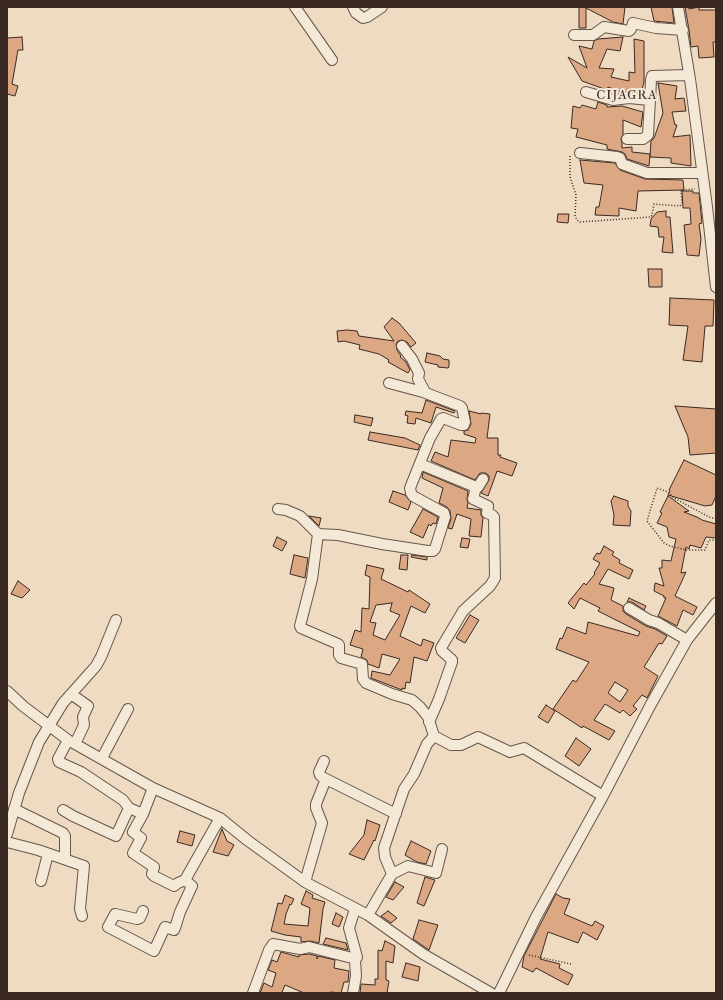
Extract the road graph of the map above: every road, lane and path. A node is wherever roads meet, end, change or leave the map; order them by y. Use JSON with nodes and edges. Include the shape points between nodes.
{"nodes":[{"id":1,"x":295,"y":7,"type":"edge"},
{"id":2,"x":353,"y":7,"type":"edge"},
{"id":3,"x":382,"y":7,"type":"edge"},
{"id":4,"x":678,"y":7,"type":"edge"},
{"id":5,"x":683,"y":30,"type":"junction"},
{"id":6,"x":574,"y":35,"type":"dead end"},
{"id":7,"x":332,"y":60,"type":"dead end"},
{"id":8,"x":689,"y":75,"type":"junction"},
{"id":9,"x":586,"y":92,"type":"dead end"},
{"id":10,"x":650,"y":100,"type":"junction"},
{"id":11,"x":627,"y":138,"type":"dead end"},
{"id":12,"x":569,"y":151,"type":"dead end"},
{"id":13,"x":580,"y":154,"type":"dead end"},
{"id":14,"x":702,"y":173,"type":"junction"},
{"id":15,"x":704,"y":189,"type":"junction"},
{"id":16,"x":716,"y":287,"type":"edge"},
{"id":17,"x":402,"y":346,"type":"dead end"},
{"id":18,"x":389,"y":383,"type":"dead end"},
{"id":19,"x":423,"y":392,"type":"junction"},
{"id":20,"x":420,"y":464,"type":"junction"},
{"id":21,"x":483,"y":479,"type":"dead end"},
{"id":22,"x":476,"y":487,"type":"junction"},
{"id":23,"x":278,"y":509,"type":"dead end"},
{"id":24,"x":716,"y":519,"type":"edge"},
{"id":25,"x":318,"y":534,"type":"junction"},
{"id":26,"x":716,"y":540,"type":"edge"},
{"id":27,"x":716,"y":602,"type":"edge"},
{"id":28,"x":629,"y":608,"type":"dead end"},
{"id":29,"x":116,"y":620,"type":"dead end"},
{"id":30,"x":687,"y":640,"type":"junction"},
{"id":31,"x":7,"y":691,"type":"edge"},
{"id":32,"x":71,"y":694,"type":"junction"},
{"id":33,"x":128,"y":709,"type":"dead end"},
{"id":34,"x":429,"y":722,"type":"junction"},
{"id":35,"x":49,"y":727,"type":"junction"},
{"id":36,"x":434,"y":736,"type":"junction"},
{"id":37,"x":71,"y":742,"type":"junction"},
{"id":38,"x":102,"y":758,"type":"junction"},
{"id":39,"x":324,"y":761,"type":"dead end"},
{"id":40,"x":326,"y":779,"type":"junction"},
{"id":41,"x":153,"y":788,"type":"junction"},
{"id":42,"x":603,"y":796,"type":"junction"},
{"id":43,"x":129,"y":808,"type":"junction"},
{"id":44,"x":14,"y":809,"type":"junction"},
{"id":45,"x":63,"y":810,"type":"dead end"},
{"id":46,"x":143,"y":814,"type":"junction"},
{"id":47,"x":396,"y":814,"type":"junction"},
{"id":48,"x":220,"y":818,"type":"junction"},
{"id":49,"x":7,"y":834,"type":"edge"},
{"id":50,"x":7,"y":842,"type":"edge"},
{"id":51,"x":442,"y":849,"type":"dead end"},
{"id":52,"x":48,"y":854,"type":"junction"},
{"id":53,"x":65,"y":859,"type":"junction"},
{"id":54,"x":392,"y":874,"type":"junction"},
{"id":55,"x":185,"y":880,"type":"junction"},
{"id":56,"x":41,"y":881,"type":"dead end"},
{"id":57,"x":305,"y":882,"type":"junction"},
{"id":58,"x":355,"y":909,"type":"junction"},
{"id":59,"x":143,"y":911,"type":"dead end"},
{"id":60,"x":368,"y":915,"type":"junction"},
{"id":61,"x":82,"y":916,"type":"dead end"},
{"id":62,"x":517,"y":954,"type":"junction"},
{"id":63,"x":355,"y":960,"type":"junction"},
{"id":64,"x":571,"y":964,"type":"dead end"},
{"id":65,"x":253,"y":993,"type":"edge"},
{"id":66,"x":353,"y":993,"type":"edge"},
{"id":67,"x":491,"y":993,"type":"edge"},
{"id":68,"x":499,"y":993,"type":"edge"}],
"edges":[{"from":1,"to":7,"type":"street"},
{"from":2,"to":3,"type":"street","via":[[363,18]]},
{"from":4,"to":5,"type":"street"},
{"from":5,"to":6,"type":"street","via":[[633,23],[629,32],[604,27],[593,35]]},
{"from":5,"to":8,"type":"street"},
{"from":8,"to":10,"type":"street","via":[[652,76]]},
{"from":8,"to":14,"type":"street"},
{"from":9,"to":10,"type":"street","via":[[613,100]]},
{"from":10,"to":11,"type":"street","via":[[648,135],[643,139]]},
{"from":12,"to":15,"type":"path","via":[[570,177],[576,195],[575,216],[580,222],[650,217],[654,204],[680,206],[681,190]]},
{"from":13,"to":14,"type":"street","via":[[617,157],[622,164],[647,173]]},
{"from":14,"to":15,"type":"street"},
{"from":15,"to":16,"type":"street"},
{"from":17,"to":19,"type":"street","via":[[419,373],[418,379]]},
{"from":18,"to":19,"type":"street"},
{"from":19,"to":20,"type":"street","via":[[460,406],[465,422],[461,425],[441,419]]},
{"from":20,"to":22,"type":"street"},
{"from":20,"to":25,"type":"street","via":[[410,488],[411,494],[445,515],[433,551],[382,544],[338,534]]},
{"from":21,"to":22,"type":"street"},
{"from":22,"to":34,"type":"street","via":[[473,499],[488,506],[487,513],[494,517],[494,578],[490,586],[463,611],[442,648],[442,652],[452,662],[440,699]]},
{"from":23,"to":25,"type":"street","via":[[300,516]]},
{"from":24,"to":26,"type":"path","via":[[657,488],[647,520],[664,543],[670,546],[686,550],[705,550],[708,541]]},
{"from":25,"to":34,"type":"street","via":[[312,579],[300,627],[338,644],[341,658],[362,664],[363,679],[366,683],[412,700],[424,711]]},
{"from":27,"to":30,"type":"street"},
{"from":28,"to":30,"type":"street"},
{"from":29,"to":32,"type":"street","via":[[96,666]]},
{"from":30,"to":42,"type":"street"},
{"from":31,"to":35,"type":"street"},
{"from":32,"to":35,"type":"street"},
{"from":32,"to":37,"type":"street","via":[[88,706],[83,717],[84,725]]},
{"from":33,"to":38,"type":"street"},
{"from":34,"to":36,"type":"street"},
{"from":35,"to":37,"type":"street"},
{"from":35,"to":44,"type":"street","via":[[39,742]]},
{"from":36,"to":42,"type":"street","via":[[451,745],[461,745],[478,737],[510,752],[524,748]]},
{"from":36,"to":47,"type":"street","via":[[427,744],[414,774],[404,789]]},
{"from":37,"to":38,"type":"street"},
{"from":37,"to":43,"type":"street","via":[[58,759],[59,762],[81,772],[123,800]]},
{"from":38,"to":41,"type":"street"},
{"from":39,"to":40,"type":"street","via":[[319,774]]},
{"from":40,"to":47,"type":"street"},
{"from":40,"to":57,"type":"street","via":[[316,804],[322,823]]},
{"from":41,"to":46,"type":"street"},
{"from":41,"to":48,"type":"street"},
{"from":42,"to":62,"type":"street"},
{"from":43,"to":45,"type":"street","via":[[116,836]]},
{"from":43,"to":46,"type":"street"},
{"from":44,"to":49,"type":"street"},
{"from":44,"to":53,"type":"street","via":[[63,833]]},
{"from":46,"to":55,"type":"street","via":[[134,832],[141,838],[133,853],[154,867],[154,876],[174,886]]},
{"from":47,"to":54,"type":"street","via":[[384,853]]},
{"from":48,"to":55,"type":"street"},
{"from":48,"to":57,"type":"street"},
{"from":50,"to":52,"type":"street"},
{"from":51,"to":54,"type":"street","via":[[436,873],[408,866]]},
{"from":52,"to":53,"type":"street"},
{"from":52,"to":56,"type":"street"},
{"from":53,"to":61,"type":"street","via":[[84,866],[80,909]]},
{"from":54,"to":60,"type":"street"},
{"from":55,"to":59,"type":"street","via":[[192,886],[175,928],[174,930],[165,927],[154,951],[108,927],[115,913],[137,919]]},
{"from":57,"to":58,"type":"street"},
{"from":58,"to":60,"type":"street"},
{"from":58,"to":63,"type":"street","via":[[349,928],[357,957]]},
{"from":60,"to":67,"type":"street","via":[[423,954]]},
{"from":62,"to":64,"type":"path"},
{"from":62,"to":68,"type":"street"},
{"from":63,"to":65,"type":"street","via":[[310,947],[273,944]]},
{"from":63,"to":66,"type":"street"}]}
